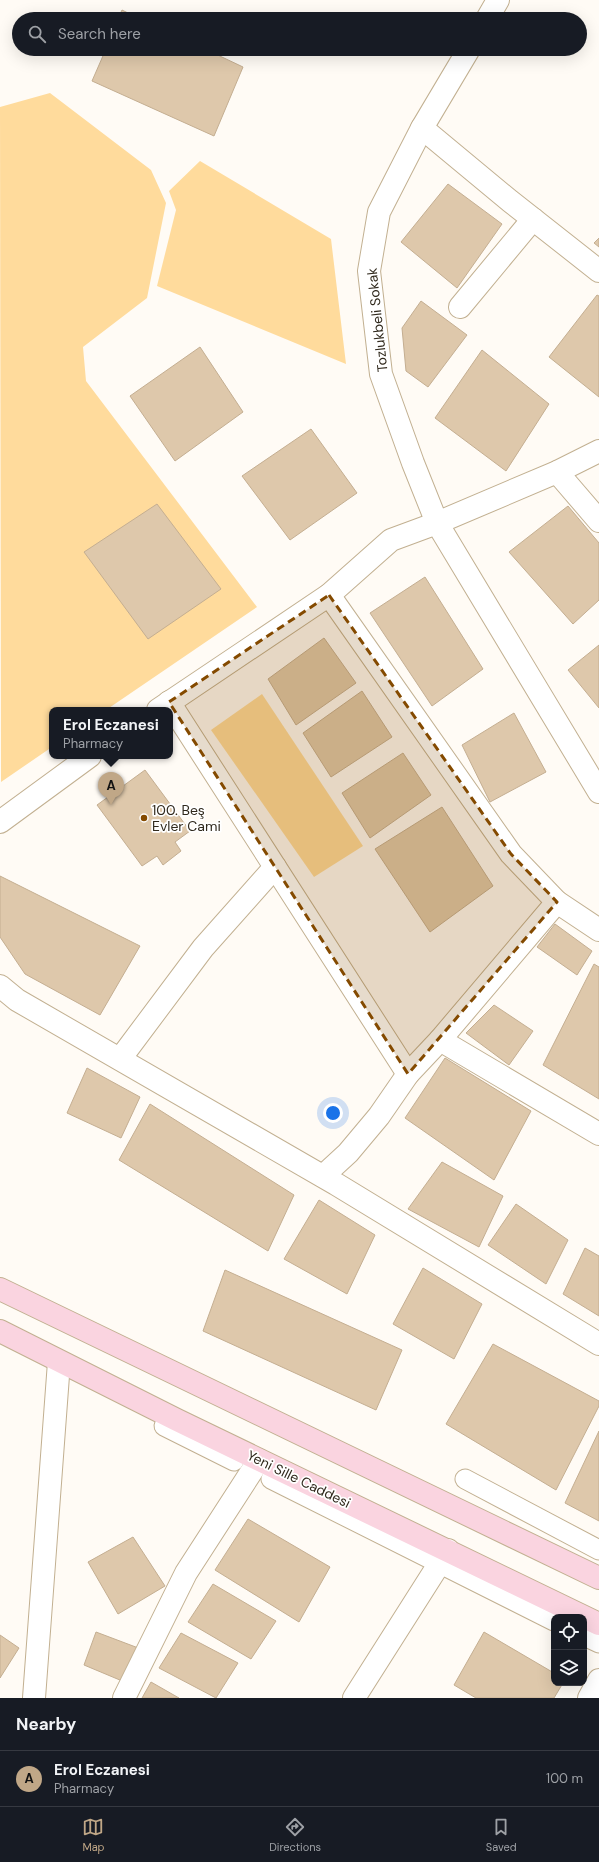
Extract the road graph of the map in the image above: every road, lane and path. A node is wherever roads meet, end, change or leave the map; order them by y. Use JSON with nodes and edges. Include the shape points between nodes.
{"nodes":[{"id":1,"x":498,"y":0,"type":"edge"},
{"id":2,"x":491,"y":12,"type":"edge"},
{"id":3,"x":465,"y":56,"type":"edge"},
{"id":4,"x":422,"y":128,"type":"junction"},
{"id":5,"x":533,"y":219,"type":"junction"},
{"id":6,"x":599,"y":271,"type":"edge"},
{"id":7,"x":460,"y":307,"type":"dead end"},
{"id":8,"x":599,"y":451,"type":"edge"},
{"id":9,"x":557,"y":472,"type":"junction"},
{"id":10,"x":599,"y":521,"type":"edge"},
{"id":11,"x":437,"y":524,"type":"junction"},
{"id":12,"x":329,"y":595,"type":"junction"},
{"id":13,"x":163,"y":706,"type":"edge"},
{"id":14,"x":173,"y":720,"type":"edge"},
{"id":15,"x":86,"y":759,"type":"edge"},
{"id":16,"x":599,"y":792,"type":"edge"},
{"id":17,"x":0,"y":822,"type":"edge"},
{"id":18,"x":275,"y":867,"type":"junction"},
{"id":19,"x":557,"y":902,"type":"junction"},
{"id":20,"x":599,"y":930,"type":"edge"},
{"id":21,"x":0,"y":986,"type":"edge"},
{"id":22,"x":440,"y":1040,"type":"junction"},
{"id":23,"x":120,"y":1059,"type":"junction"},
{"id":24,"x":408,"y":1074,"type":"junction"},
{"id":25,"x":599,"y":1134,"type":"edge"},
{"id":26,"x":322,"y":1176,"type":"junction"},
{"id":27,"x":0,"y":1289,"type":"edge"},
{"id":28,"x":0,"y":1331,"type":"edge"},
{"id":29,"x":599,"y":1344,"type":"edge"},
{"id":30,"x":58,"y":1362,"type":"junction"},
{"id":31,"x":76,"y":1382,"type":"dead end"},
{"id":32,"x":259,"y":1460,"type":"junction"},
{"id":33,"x":234,"y":1461,"type":"dead end"},
{"id":34,"x":271,"y":1479,"type":"dead end"},
{"id":35,"x":465,"y":1479,"type":"dead end"},
{"id":36,"x":448,"y":1550,"type":"junction"},
{"id":37,"x":599,"y":1550,"type":"edge"},
{"id":38,"x":599,"y":1578,"type":"edge"},
{"id":39,"x":551,"y":1619,"type":"edge"},
{"id":40,"x":599,"y":1624,"type":"edge"},
{"id":41,"x":587,"y":1637,"type":"edge"},
{"id":42,"x":599,"y":1643,"type":"edge"},
{"id":43,"x":599,"y":1680,"type":"edge"},
{"id":44,"x":34,"y":1698,"type":"edge"},
{"id":45,"x":124,"y":1698,"type":"edge"},
{"id":46,"x":354,"y":1698,"type":"edge"},
{"id":47,"x":589,"y":1698,"type":"edge"}],
"edges":[{"from":1,"to":2,"type":"street"},
{"from":3,"to":4,"type":"street","name":"Tozlukbeli Sokak"},
{"from":4,"to":5,"type":"street"},
{"from":4,"to":11,"type":"street","name":"Tozlukbeli Sokak","via":[[379,212],[369,270],[381,374]]},
{"from":5,"to":6,"type":"street"},
{"from":5,"to":7,"type":"street"},
{"from":8,"to":9,"type":"street"},
{"from":9,"to":10,"type":"street"},
{"from":9,"to":11,"type":"street"},
{"from":11,"to":12,"type":"street","via":[[391,540]]},
{"from":11,"to":16,"type":"street","name":"Tozlukbeli Sokak"},
{"from":12,"to":13,"type":"street"},
{"from":12,"to":19,"type":"street","via":[[511,854]]},
{"from":14,"to":18,"type":"street"},
{"from":15,"to":17,"type":"street"},
{"from":18,"to":23,"type":"street","via":[[203,948]]},
{"from":18,"to":24,"type":"street"},
{"from":19,"to":20,"type":"street"},
{"from":19,"to":22,"type":"street"},
{"from":21,"to":23,"type":"street","via":[[16,1000]]},
{"from":22,"to":24,"type":"street"},
{"from":22,"to":25,"type":"street"},
{"from":23,"to":26,"type":"street"},
{"from":24,"to":26,"type":"street","via":[[374,1122],[348,1152]]},
{"from":26,"to":29,"type":"street"},
{"from":27,"to":38,"type":"main road"},
{"from":28,"to":30,"type":"main road","name":"Yeni Sille Caddesi"},
{"from":30,"to":32,"type":"main road","name":"Yeni Sille Caddesi"},
{"from":30,"to":44,"type":"street"},
{"from":31,"to":33,"type":"street"},
{"from":32,"to":36,"type":"main road","name":"Yeni Sille Caddesi"},
{"from":32,"to":45,"type":"street","via":[[186,1573]]},
{"from":34,"to":39,"type":"street"},
{"from":35,"to":37,"type":"street"},
{"from":36,"to":40,"type":"main road","name":"Yeni Sille Caddesi"},
{"from":36,"to":46,"type":"street"},
{"from":41,"to":42,"type":"street"},
{"from":43,"to":47,"type":"street"}]}
